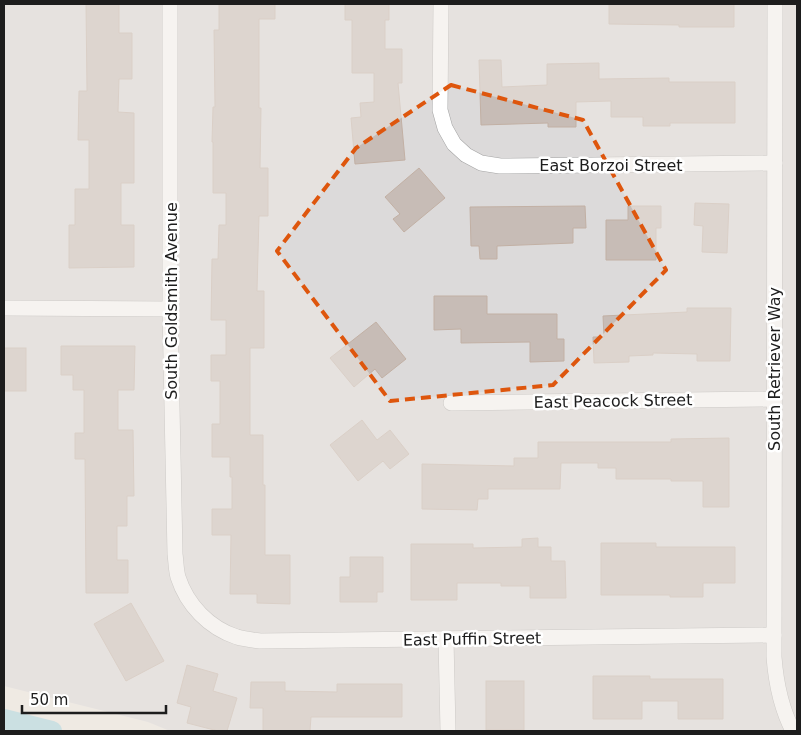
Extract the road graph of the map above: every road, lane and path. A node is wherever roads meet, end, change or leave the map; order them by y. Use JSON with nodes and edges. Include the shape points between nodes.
{"nodes":[{"id":1,"x":170,"y":4,"type":"edge"},
{"id":2,"x":442,"y":4,"type":"edge"},
{"id":3,"x":775,"y":4,"type":"edge"},
{"id":4,"x":775,"y":163,"type":"junction"},
{"id":5,"x":4,"y":308,"type":"edge"},
{"id":6,"x":170,"y":309,"type":"junction"},
{"id":7,"x":774,"y":399,"type":"junction"},
{"id":8,"x":451,"y":403,"type":"dead end"},
{"id":9,"x":186,"y":596,"type":"joint"},
{"id":10,"x":774,"y":635,"type":"junction"},
{"id":11,"x":446,"y":639,"type":"junction"},
{"id":12,"x":448,"y":731,"type":"edge"},
{"id":13,"x":792,"y":731,"type":"edge"}],
"edges":[{"from":1,"to":6,"type":"street","name":"South Goldsmith Avenue"},
{"from":2,"to":4,"type":"street","name":"East Borzoi Street","via":[[440,110],[454,144],[481,163],[500,166]]},
{"from":3,"to":4,"type":"street","name":"South Retriever Way"},
{"from":4,"to":7,"type":"street","name":"South Retriever Way"},
{"from":5,"to":6,"type":"street"},
{"from":6,"to":9,"type":"street","name":"South Goldsmith Avenue","via":[[175,554],[178,576]]},
{"from":7,"to":8,"type":"street","name":"East Peacock Street"},
{"from":7,"to":10,"type":"street","name":"South Retriever Way"},
{"from":9,"to":11,"type":"street","name":"East Puffin Street","via":[[199,614],[217,628],[253,640]]},
{"from":10,"to":11,"type":"street","name":"East Puffin Street"},
{"from":10,"to":13,"type":"street","name":"South Retriever Way","via":[[775,678]]},
{"from":11,"to":12,"type":"street"}]}
